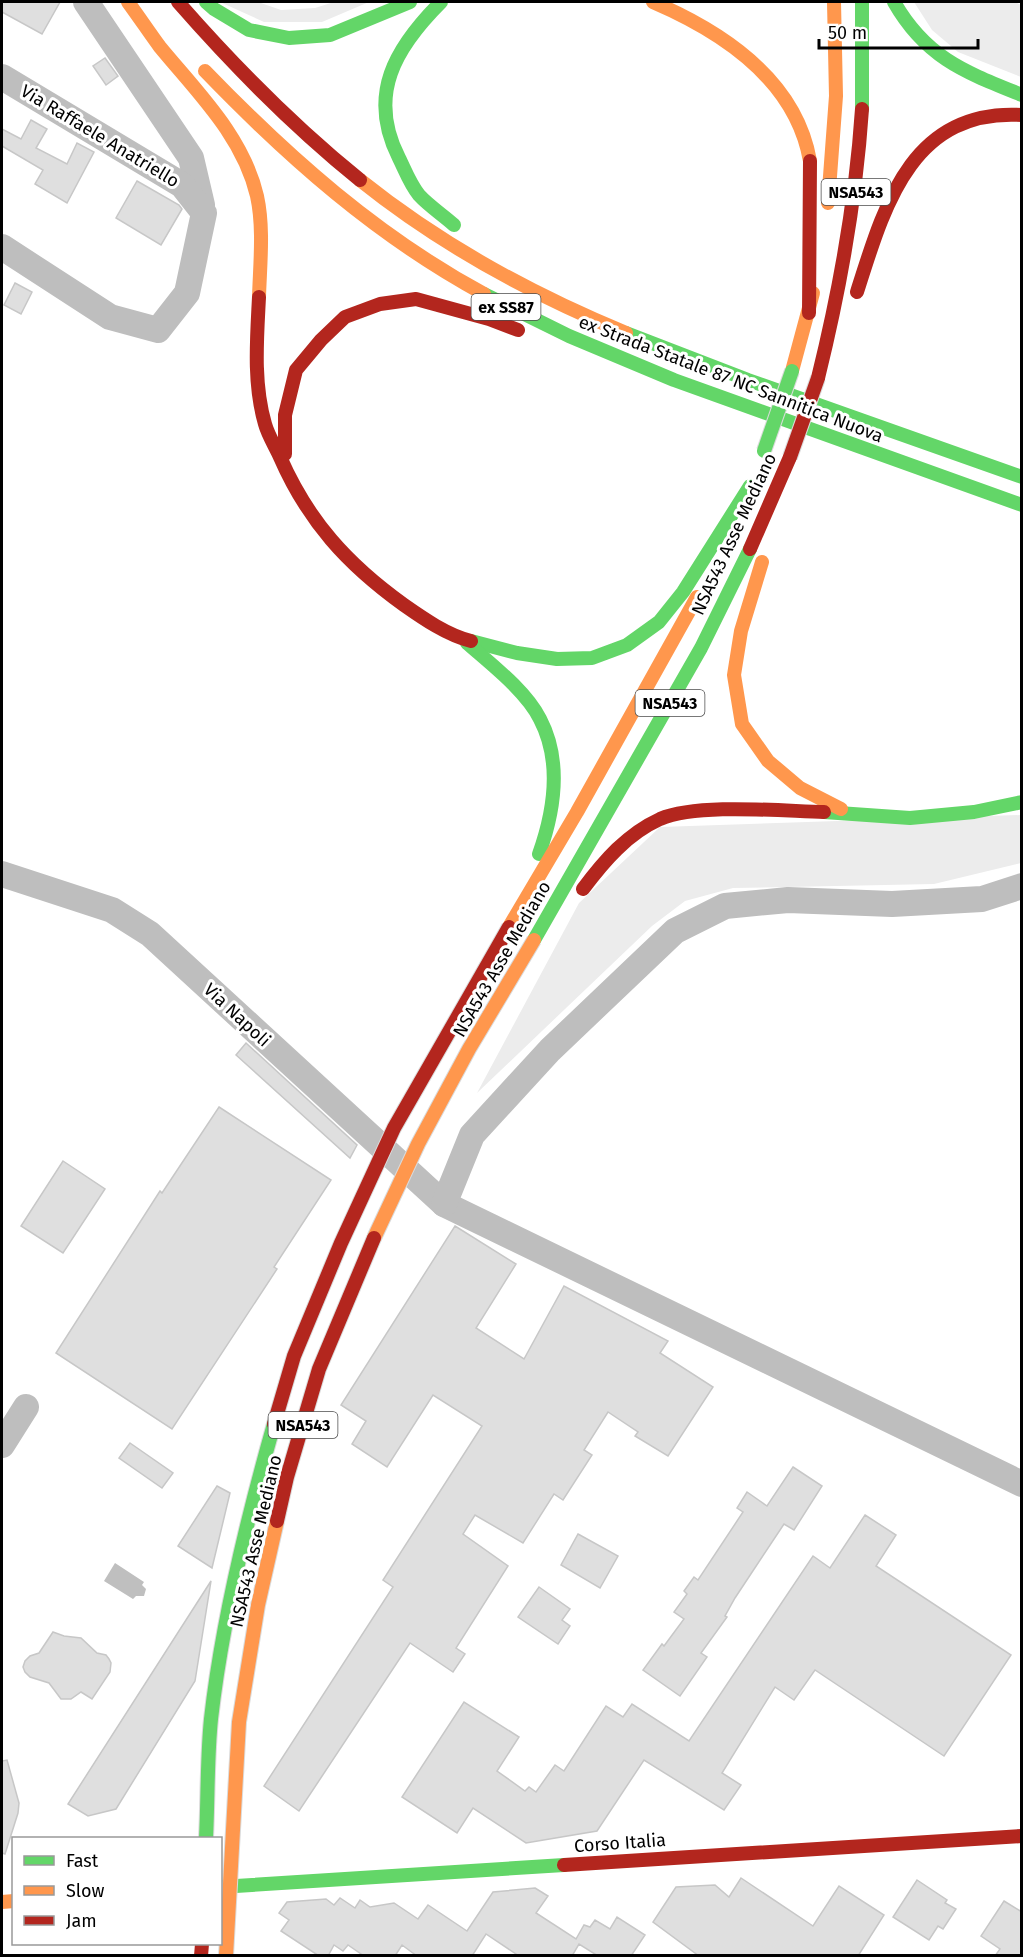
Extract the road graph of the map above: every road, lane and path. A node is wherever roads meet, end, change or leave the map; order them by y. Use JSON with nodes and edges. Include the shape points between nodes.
{"nodes":[{"id":1,"x":86,"y":2,"type":"edge"},
{"id":2,"x":128,"y":2,"type":"edge"},
{"id":3,"x":178,"y":2,"type":"edge"},
{"id":4,"x":206,"y":2,"type":"edge"},
{"id":5,"x":410,"y":2,"type":"edge"},
{"id":6,"x":441,"y":2,"type":"edge"},
{"id":7,"x":653,"y":2,"type":"edge"},
{"id":8,"x":834,"y":2,"type":"edge"},
{"id":9,"x":862,"y":2,"type":"edge"},
{"id":10,"x":894,"y":2,"type":"edge"},
{"id":11,"x":192,"y":58,"type":"dead end"},
{"id":12,"x":2,"y":77,"type":"edge"},
{"id":13,"x":1022,"y":95,"type":"edge"},
{"id":14,"x":1022,"y":115,"type":"edge"},
{"id":15,"x":204,"y":213,"type":"junction"},
{"id":16,"x":826,"y":218,"type":"dead end"},
{"id":17,"x":462,"y":231,"type":"dead end"},
{"id":18,"x":823,"y":240,"type":"dead end"},
{"id":19,"x":478,"y":244,"type":"dead end"},
{"id":20,"x":2,"y":247,"type":"edge"},
{"id":21,"x":525,"y":287,"type":"junction"},
{"id":22,"x":854,"y":302,"type":"dead end"},
{"id":23,"x":809,"y":313,"type":"junction"},
{"id":24,"x":846,"y":322,"type":"dead end"},
{"id":25,"x":526,"y":333,"type":"dead end"},
{"id":26,"x":545,"y":340,"type":"dead end"},
{"id":27,"x":609,"y":356,"type":"junction"},
{"id":28,"x":818,"y":378,"type":"junction"},
{"id":29,"x":762,"y":455,"type":"dead end"},
{"id":30,"x":959,"y":455,"type":"junction"},
{"id":31,"x":790,"y":457,"type":"junction"},
{"id":32,"x":1022,"y":462,"type":"edge"},
{"id":33,"x":285,"y":468,"type":"junction"},
{"id":34,"x":1022,"y":477,"type":"edge"},
{"id":35,"x":950,"y":480,"type":"junction"},
{"id":36,"x":1022,"y":505,"type":"edge"},
{"id":37,"x":1022,"y":518,"type":"edge"},
{"id":38,"x":463,"y":639,"type":"junction"},
{"id":39,"x":1022,"y":802,"type":"edge"},
{"id":40,"x":848,"y":812,"type":"junction"},
{"id":41,"x":2,"y":874,"type":"edge"},
{"id":42,"x":1022,"y":886,"type":"edge"},
{"id":43,"x":509,"y":927,"type":"junction"},
{"id":44,"x":534,"y":940,"type":"junction"},
{"id":45,"x":444,"y":1204,"type":"junction"},
{"id":46,"x":26,"y":1407,"type":"dead end"},
{"id":47,"x":2,"y":1445,"type":"edge"},
{"id":48,"x":1022,"y":1484,"type":"edge"},
{"id":49,"x":1022,"y":1836,"type":"edge"},
{"id":50,"x":206,"y":1837,"type":"edge"},
{"id":51,"x":222,"y":1887,"type":"edge"},
{"id":52,"x":226,"y":1956,"type":"edge"}],
"edges":[{"from":1,"to":15,"type":"street","via":[[191,158]]},
{"from":2,"to":33,"type":"main road","via":[[218,117],[241,152],[257,196],[261,237],[258,382],[265,424]]},
{"from":3,"to":21,"type":"main road","name":"ex Strada Statale 87 NC Sannitica Nuova","via":[[246,78],[329,155],[446,241]]},
{"from":4,"to":5,"type":"main road","via":[[249,30],[289,38],[330,35]]},
{"from":6,"to":17,"type":"main road","via":[[419,22],[398,55],[386,82],[384,116],[393,152],[418,194]]},
{"from":7,"to":23,"type":"main road","via":[[706,27],[745,56],[773,82],[798,118],[809,158]]},
{"from":8,"to":16,"type":"main road","number":"NSA543","via":[[836,96]]},
{"from":9,"to":28,"type":"main road","name":"NSA543 Asse Mediano","number":"NSA543","via":[[863,96],[855,202],[834,317]]},
{"from":10,"to":13,"type":"main road","via":[[903,21],[933,53],[968,73]]},
{"from":11,"to":27,"type":"main road","name":"ex Strada Statale 87 NC Sannitica Nuova","number":"ex SS87","via":[[310,174],[371,223],[506,307]]},
{"from":12,"to":15,"type":"street","name":"Via Raffaele Anatriello","via":[[182,184]]},
{"from":14,"to":22,"type":"main road","via":[[978,118],[943,132],[917,154],[895,187]]},
{"from":15,"to":20,"type":"street","via":[[187,293],[158,330],[110,317]]},
{"from":18,"to":23,"type":"main road","name":"NSA543 Asse Mediano"},
{"from":19,"to":21,"type":"main road"},
{"from":21,"to":30,"type":"main road","name":"ex Strada Statale 87 NC Sannitica Nuova","via":[[744,379]]},
{"from":23,"to":29,"type":"main road","name":"NSA543 Asse Mediano","bridge":true},
{"from":24,"to":28,"type":"main road"},
{"from":25,"to":33,"type":"main road","via":[[416,299],[380,304],[345,317],[296,369],[285,415]]},
{"from":26,"to":27,"type":"main road"},
{"from":27,"to":35,"type":"main road","name":"ex Strada Statale 87 NC Sannitica Nuova","number":"ex SS87"},
{"from":28,"to":31,"type":"main road","name":"NSA543 Asse Mediano","number":"NSA543","bridge":true},
{"from":30,"to":32,"type":"main road"},
{"from":30,"to":34,"type":"main road","name":"ex Strada Statale 87 NC Sannitica Nuova"},
{"from":31,"to":40,"type":"main road","via":[[741,631],[734,675],[742,724],[768,761],[800,788]]},
{"from":31,"to":44,"type":"main road","name":"NSA543 Asse Mediano","number":"NSA543","via":[[701,648]]},
{"from":33,"to":38,"type":"main road","via":[[317,524],[345,555],[382,590],[425,620]]},
{"from":35,"to":36,"type":"main road","name":"ex Strada Statale 87 NC Sannitica Nuova","number":"ex SS87"},
{"from":35,"to":37,"type":"main road"},
{"from":38,"to":43,"type":"main road","via":[[513,684],[540,718],[553,758],[553,797],[543,843]]},
{"from":38,"to":43,"type":"main road","name":"NSA543 Asse Mediano","number":"NSA543","via":[[557,659],[592,658],[627,645],[658,622],[682,592],[752,482],[678,635]]},
{"from":39,"to":40,"type":"main road","via":[[974,812],[910,818]]},
{"from":40,"to":44,"type":"main road","via":[[720,810],[660,819],[629,838],[604,861],[570,905]]},
{"from":41,"to":45,"type":"street","name":"Via Napoli","via":[[112,910],[150,934]]},
{"from":42,"to":45,"type":"street","via":[[982,899],[892,904],[788,900],[724,906],[675,931],[550,1050],[472,1135]]},
{"from":43,"to":50,"type":"main road","name":"NSA543 Asse Mediano","number":"NSA543","bridge":true,"via":[[394,1128],[294,1356],[261,1470],[230,1604],[211,1720]]},
{"from":44,"to":52,"type":"main road","name":"NSA543 Asse Mediano","number":"NSA543","bridge":true,"via":[[418,1144],[319,1369],[287,1477],[258,1605],[239,1722]]},
{"from":45,"to":48,"type":"street","name":"Via Napoli"},
{"from":46,"to":47,"type":"street"},
{"from":49,"to":51,"type":"main road","name":"Corso Italia"}]}
